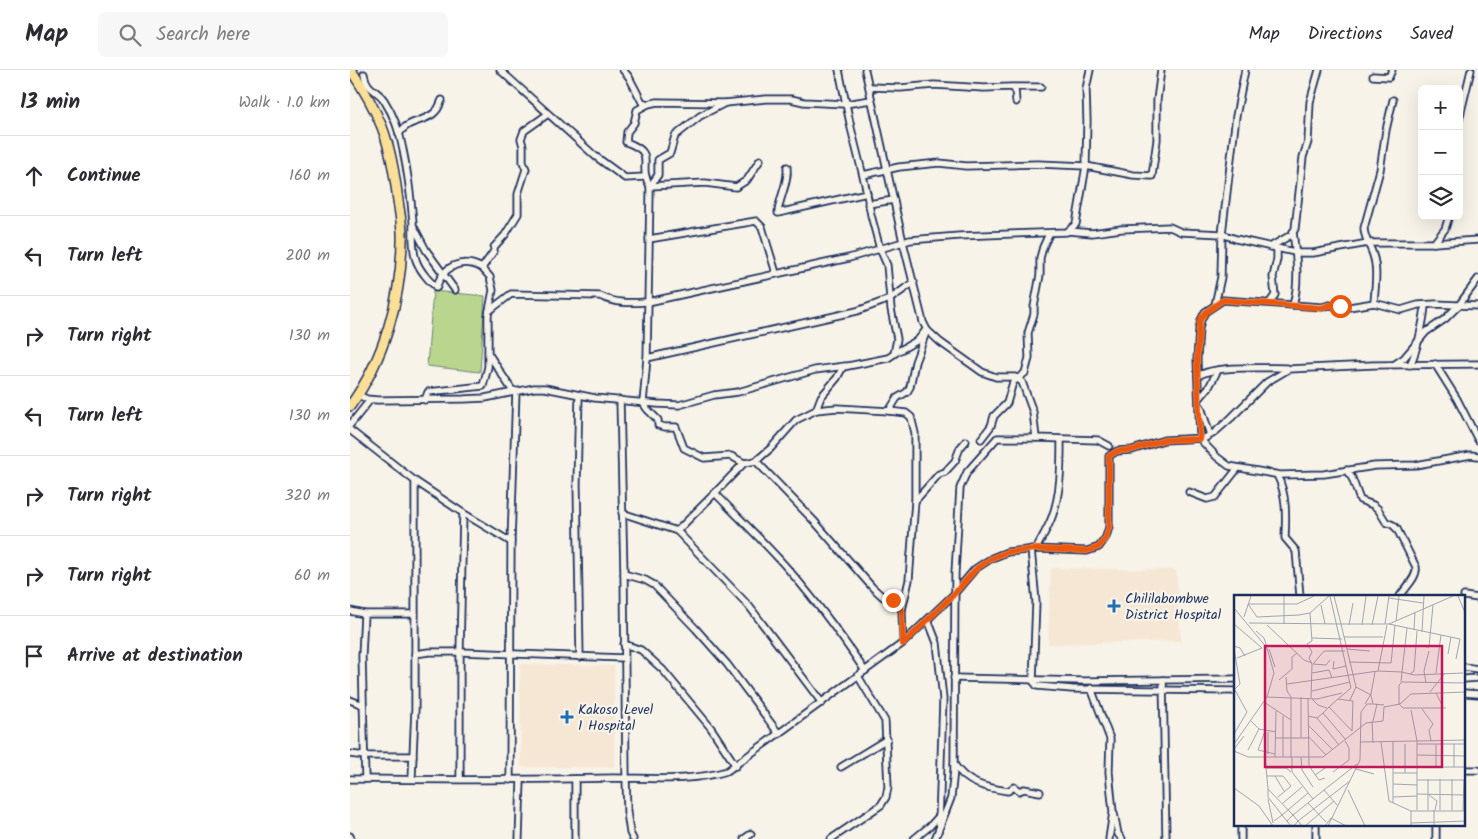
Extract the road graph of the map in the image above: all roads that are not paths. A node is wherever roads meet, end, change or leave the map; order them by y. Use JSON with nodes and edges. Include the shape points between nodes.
{"nodes":[{"id":1,"x":351,"y":70,"type":"edge"},
{"id":2,"x":500,"y":70,"type":"edge"},
{"id":3,"x":623,"y":70,"type":"edge"},
{"id":4,"x":839,"y":70,"type":"edge"},
{"id":5,"x":865,"y":70,"type":"edge"},
{"id":6,"x":1090,"y":70,"type":"edge"},
{"id":7,"x":1161,"y":70,"type":"edge"},
{"id":8,"x":1245,"y":70,"type":"edge"},
{"id":9,"x":1319,"y":70,"type":"edge"},
{"id":10,"x":1392,"y":70,"type":"edge"},
{"id":11,"x":1471,"y":70,"type":"edge"},
{"id":12,"x":362,"y":75,"type":"edge"},
{"id":13,"x":1373,"y":76,"type":"dead end"},
{"id":14,"x":870,"y":87,"type":"junction"},
{"id":15,"x":1013,"y":87,"type":"junction"},
{"id":16,"x":1041,"y":87,"type":"dead end"},
{"id":17,"x":442,"y":100,"type":"dead end"},
{"id":18,"x":871,"y":100,"type":"junction"},
{"id":19,"x":1392,"y":100,"type":"dead end"},
{"id":20,"x":1016,"y":102,"type":"dead end"},
{"id":21,"x":725,"y":103,"type":"junction"},
{"id":22,"x":1463,"y":103,"type":"edge"},
{"id":23,"x":648,"y":104,"type":"junction"},
{"id":24,"x":845,"y":104,"type":"junction"},
{"id":25,"x":548,"y":114,"type":"junction"},
{"id":26,"x":399,"y":134,"type":"junction"},
{"id":27,"x":760,"y":160,"type":"dead end"},
{"id":28,"x":787,"y":166,"type":"dead end"},
{"id":29,"x":1086,"y":166,"type":"junction"},
{"id":30,"x":887,"y":169,"type":"junction"},
{"id":31,"x":863,"y":175,"type":"junction"},
{"id":32,"x":645,"y":177,"type":"junction"},
{"id":33,"x":650,"y":186,"type":"junction"},
{"id":34,"x":867,"y":193,"type":"junction"},
{"id":35,"x":894,"y":200,"type":"junction"},
{"id":36,"x":868,"y":204,"type":"junction"},
{"id":37,"x":1448,"y":220,"type":"edge"},
{"id":38,"x":413,"y":225,"type":"junction"},
{"id":39,"x":1068,"y":231,"type":"junction"},
{"id":40,"x":1294,"y":232,"type":"junction"},
{"id":41,"x":1049,"y":234,"type":"junction"},
{"id":42,"x":1222,"y":234,"type":"junction"},
{"id":43,"x":649,"y":240,"type":"junction"},
{"id":44,"x":1478,"y":240,"type":"edge"},
{"id":45,"x":903,"y":242,"type":"junction"},
{"id":46,"x":1368,"y":243,"type":"junction"},
{"id":47,"x":1434,"y":243,"type":"junction"},
{"id":48,"x":1273,"y":248,"type":"junction"},
{"id":49,"x":880,"y":249,"type":"junction"},
{"id":50,"x":1296,"y":253,"type":"junction"},
{"id":51,"x":482,"y":268,"type":"junction"},
{"id":52,"x":443,"y":272,"type":"junction"},
{"id":53,"x":776,"y":273,"type":"junction"},
{"id":54,"x":1478,"y":279,"type":"edge"},
{"id":55,"x":914,"y":282,"type":"junction"},
{"id":56,"x":456,"y":290,"type":"dead end"},
{"id":57,"x":890,"y":299,"type":"junction"},
{"id":58,"x":648,"y":302,"type":"junction"},
{"id":59,"x":1270,"y":302,"type":"junction"},
{"id":60,"x":1374,"y":303,"type":"junction"},
{"id":61,"x":1215,"y":305,"type":"junction"},
{"id":62,"x":1293,"y":305,"type":"junction"},
{"id":63,"x":1425,"y":305,"type":"junction"},
{"id":64,"x":1460,"y":305,"type":"junction"},
{"id":65,"x":1478,"y":306,"type":"edge"},
{"id":66,"x":489,"y":311,"type":"junction"},
{"id":67,"x":927,"y":330,"type":"junction"},
{"id":68,"x":1417,"y":343,"type":"junction"},
{"id":69,"x":488,"y":353,"type":"junction"},
{"id":70,"x":894,"y":354,"type":"junction"},
{"id":71,"x":647,"y":358,"type":"junction"},
{"id":72,"x":1435,"y":364,"type":"junction"},
{"id":73,"x":1478,"y":364,"type":"edge"},
{"id":74,"x":1395,"y":365,"type":"junction"},
{"id":75,"x":1410,"y":365,"type":"junction"},
{"id":76,"x":845,"y":366,"type":"junction"},
{"id":77,"x":1297,"y":367,"type":"junction"},
{"id":78,"x":1218,"y":370,"type":"junction"},
{"id":79,"x":1198,"y":376,"type":"junction"},
{"id":80,"x":1019,"y":379,"type":"junction"},
{"id":81,"x":516,"y":391,"type":"junction"},
{"id":82,"x":358,"y":395,"type":"junction"},
{"id":83,"x":578,"y":395,"type":"junction"},
{"id":84,"x":370,"y":400,"type":"junction"},
{"id":85,"x":425,"y":400,"type":"junction"},
{"id":86,"x":620,"y":400,"type":"junction"},
{"id":87,"x":1199,"y":400,"type":"junction"},
{"id":88,"x":643,"y":403,"type":"junction"},
{"id":89,"x":350,"y":406,"type":"edge"},
{"id":90,"x":816,"y":410,"type":"junction"},
{"id":91,"x":889,"y":411,"type":"junction"},
{"id":92,"x":350,"y":425,"type":"edge"},
{"id":93,"x":350,"y":430,"type":"edge"},
{"id":94,"x":1210,"y":436,"type":"junction"},
{"id":95,"x":1036,"y":438,"type":"junction"},
{"id":96,"x":981,"y":439,"type":"dead end"},
{"id":97,"x":1200,"y":439,"type":"junction"},
{"id":98,"x":1061,"y":440,"type":"junction"},
{"id":99,"x":1478,"y":440,"type":"edge"},
{"id":100,"x":966,"y":441,"type":"dead end"},
{"id":101,"x":1109,"y":446,"type":"dead end"},
{"id":102,"x":1478,"y":456,"type":"edge"},
{"id":103,"x":756,"y":461,"type":"junction"},
{"id":104,"x":744,"y":463,"type":"junction"},
{"id":105,"x":1238,"y":468,"type":"junction"},
{"id":106,"x":1346,"y":470,"type":"junction"},
{"id":107,"x":1277,"y":475,"type":"junction"},
{"id":108,"x":414,"y":481,"type":"junction"},
{"id":109,"x":1189,"y":492,"type":"dead end"},
{"id":110,"x":715,"y":493,"type":"junction"},
{"id":111,"x":915,"y":501,"type":"junction"},
{"id":112,"x":463,"y":513,"type":"junction"},
{"id":113,"x":622,"y":513,"type":"junction"},
{"id":114,"x":677,"y":530,"type":"junction"},
{"id":115,"x":511,"y":542,"type":"junction"},
{"id":116,"x":1034,"y":549,"type":"junction"},
{"id":117,"x":624,"y":574,"type":"junction"},
{"id":118,"x":955,"y":593,"type":"junction"},
{"id":119,"x":1300,"y":595,"type":"edge"},
{"id":120,"x":1401,"y":595,"type":"edge"},
{"id":121,"x":902,"y":610,"type":"junction"},
{"id":122,"x":350,"y":611,"type":"edge"},
{"id":123,"x":364,"y":614,"type":"junction"},
{"id":124,"x":414,"y":614,"type":"junction"},
{"id":125,"x":928,"y":620,"type":"junction"},
{"id":126,"x":624,"y":644,"type":"junction"},
{"id":127,"x":903,"y":644,"type":"junction"},
{"id":128,"x":460,"y":652,"type":"junction"},
{"id":129,"x":415,"y":654,"type":"junction"},
{"id":130,"x":510,"y":654,"type":"junction"},
{"id":131,"x":580,"y":657,"type":"junction"},
{"id":132,"x":624,"y":658,"type":"junction"},
{"id":133,"x":865,"y":670,"type":"junction"},
{"id":134,"x":858,"y":676,"type":"junction"},
{"id":135,"x":954,"y":678,"type":"junction"},
{"id":136,"x":1234,"y":679,"type":"edge"},
{"id":137,"x":1033,"y":680,"type":"junction"},
{"id":138,"x":1163,"y":680,"type":"junction"},
{"id":139,"x":1084,"y":681,"type":"junction"},
{"id":140,"x":1092,"y":689,"type":"junction"},
{"id":141,"x":1164,"y":690,"type":"junction"},
{"id":142,"x":1234,"y":691,"type":"edge"},
{"id":143,"x":350,"y":700,"type":"edge"},
{"id":144,"x":822,"y":703,"type":"junction"},
{"id":145,"x":363,"y":705,"type":"junction"},
{"id":146,"x":780,"y":734,"type":"junction"},
{"id":147,"x":887,"y":739,"type":"junction"},
{"id":148,"x":350,"y":754,"type":"edge"},
{"id":149,"x":365,"y":756,"type":"junction"},
{"id":150,"x":413,"y":756,"type":"junction"},
{"id":151,"x":954,"y":764,"type":"junction"},
{"id":152,"x":736,"y":766,"type":"junction"},
{"id":153,"x":841,"y":767,"type":"dead end"},
{"id":154,"x":412,"y":778,"type":"junction"},
{"id":155,"x":626,"y":778,"type":"junction"},
{"id":156,"x":350,"y":779,"type":"edge"},
{"id":157,"x":365,"y":779,"type":"junction"},
{"id":158,"x":460,"y":779,"type":"junction"},
{"id":159,"x":575,"y":779,"type":"junction"},
{"id":160,"x":510,"y":780,"type":"junction"},
{"id":161,"x":520,"y":780,"type":"junction"},
{"id":162,"x":1040,"y":792,"type":"dead end"},
{"id":163,"x":1113,"y":804,"type":"junction"},
{"id":164,"x":940,"y":815,"type":"junction"},
{"id":165,"x":1241,"y":826,"type":"edge"},
{"id":166,"x":1316,"y":826,"type":"edge"},
{"id":167,"x":1436,"y":826,"type":"edge"},
{"id":168,"x":939,"y":828,"type":"junction"},
{"id":169,"x":751,"y":834,"type":"dead end"},
{"id":170,"x":519,"y":839,"type":"edge"},
{"id":171,"x":575,"y":839,"type":"edge"},
{"id":172,"x":633,"y":839,"type":"edge"},
{"id":173,"x":744,"y":839,"type":"edge"},
{"id":174,"x":831,"y":839,"type":"edge"},
{"id":175,"x":914,"y":839,"type":"edge"},
{"id":176,"x":935,"y":839,"type":"edge"},
{"id":177,"x":1109,"y":839,"type":"edge"},
{"id":178,"x":1122,"y":839,"type":"edge"},
{"id":179,"x":1166,"y":839,"type":"edge"},
{"id":180,"x":1241,"y":839,"type":"edge"},
{"id":181,"x":1316,"y":839,"type":"edge"},
{"id":182,"x":1436,"y":839,"type":"edge"}],
"edges":[{"from":1,"to":12,"type":"highway"},
{"from":2,"to":25,"type":"street"},
{"from":3,"to":23,"type":"street","via":[[642,102]]},
{"from":4,"to":24,"type":"street"},
{"from":5,"to":14,"type":"street"},
{"from":6,"to":29,"type":"street","via":[[1086,89]]},
{"from":7,"to":29,"type":"street","via":[[1152,176]]},
{"from":8,"to":42,"type":"street","via":[[1236,116]]},
{"from":9,"to":40,"type":"street","via":[[1310,102],[1308,142]]},
{"from":10,"to":13,"type":"street","via":[[1390,77]]},
{"from":11,"to":22,"type":"street"},
{"from":12,"to":26,"type":"street","via":[[369,87],[384,98]]},
{"from":12,"to":82,"type":"highway","via":[[396,178],[402,241],[399,282],[390,322],[376,363]]},
{"from":14,"to":15,"type":"street"},
{"from":14,"to":18,"type":"street"},
{"from":15,"to":16,"type":"street"},
{"from":15,"to":20,"type":"street"},
{"from":17,"to":26,"type":"street","via":[[436,112],[407,125]]},
{"from":18,"to":24,"type":"street"},
{"from":18,"to":30,"type":"street"},
{"from":19,"to":46,"type":"street","via":[[1380,170],[1364,228]]},
{"from":21,"to":23,"type":"street"},
{"from":21,"to":24,"type":"street","via":[[791,99]]},
{"from":21,"to":33,"type":"street","via":[[700,116],[675,136],[670,153],[658,160],[658,175]]},
{"from":23,"to":32,"type":"street","via":[[637,110],[626,142],[639,147],[645,154]]},
{"from":24,"to":31,"type":"street"},
{"from":25,"to":32,"type":"street","via":[[625,178]]},
{"from":25,"to":51,"type":"street","via":[[524,131],[521,139],[526,169],[518,194],[518,214]]},
{"from":26,"to":38,"type":"street"},
{"from":27,"to":33,"type":"street","via":[[747,180],[736,187],[705,183]]},
{"from":28,"to":34,"type":"street","via":[[778,213]]},
{"from":29,"to":30,"type":"street","via":[[939,163]]},
{"from":29,"to":39,"type":"street","via":[[1076,224]]},
{"from":30,"to":31,"type":"street"},
{"from":30,"to":35,"type":"street"},
{"from":31,"to":34,"type":"street"},
{"from":32,"to":33,"type":"street"},
{"from":33,"to":43,"type":"street"},
{"from":34,"to":36,"type":"street"},
{"from":35,"to":36,"type":"street"},
{"from":35,"to":45,"type":"street"},
{"from":36,"to":49,"type":"street"},
{"from":37,"to":47,"type":"street"},
{"from":38,"to":52,"type":"street"},
{"from":38,"to":52,"type":"street","via":[[416,262],[436,288]]},
{"from":39,"to":41,"type":"street"},
{"from":39,"to":42,"type":"street","via":[[1092,233],[1170,227],[1181,232]]},
{"from":40,"to":48,"type":"street"},
{"from":40,"to":50,"type":"street"},
{"from":41,"to":45,"type":"street","via":[[959,236]]},
{"from":41,"to":80,"type":"street","via":[[1043,247],[1034,314],[1028,333],[1029,358],[1025,374]]},
{"from":42,"to":48,"type":"street"},
{"from":42,"to":61,"type":"street","via":[[1221,277]]},
{"from":43,"to":53,"type":"street","via":[[756,222],[762,227]]},
{"from":43,"to":58,"type":"street"},
{"from":44,"to":47,"type":"street"},
{"from":45,"to":49,"type":"street"},
{"from":45,"to":55,"type":"street"},
{"from":46,"to":47,"type":"street"},
{"from":46,"to":50,"type":"street"},
{"from":46,"to":60,"type":"street","via":[[1376,267]]},
{"from":48,"to":50,"type":"street"},
{"from":48,"to":59,"type":"street","via":[[1277,259],[1274,295]]},
{"from":49,"to":53,"type":"street"},
{"from":49,"to":57,"type":"street","via":[[887,265]]},
{"from":50,"to":62,"type":"street"},
{"from":51,"to":52,"type":"street","via":[[472,263],[460,264]]},
{"from":51,"to":66,"type":"street","via":[[490,277],[493,290]]},
{"from":52,"to":56,"type":"street"},
{"from":53,"to":58,"type":"street"},
{"from":54,"to":64,"type":"street"},
{"from":55,"to":57,"type":"street"},
{"from":55,"to":67,"type":"street"},
{"from":57,"to":70,"type":"street","via":[[897,339]]},
{"from":57,"to":71,"type":"street","via":[[857,311]]},
{"from":58,"to":66,"type":"street","via":[[625,304],[600,296],[511,294]]},
{"from":58,"to":71,"type":"street"},
{"from":59,"to":61,"type":"street","via":[[1223,300]]},
{"from":59,"to":62,"type":"street"},
{"from":60,"to":62,"type":"street","via":[[1322,308]]},
{"from":60,"to":63,"type":"street","via":[[1401,310]]},
{"from":61,"to":79,"type":"street","via":[[1200,320]]},
{"from":63,"to":64,"type":"street"},
{"from":63,"to":68,"type":"street"},
{"from":64,"to":65,"type":"street"},
{"from":64,"to":68,"type":"street"},
{"from":66,"to":69,"type":"street"},
{"from":67,"to":70,"type":"street","via":[[918,340]]},
{"from":67,"to":80,"type":"street","via":[[982,372]]},
{"from":67,"to":91,"type":"street","via":[[910,387],[897,398]]},
{"from":68,"to":74,"type":"street"},
{"from":68,"to":75,"type":"street"},
{"from":69,"to":81,"type":"street","via":[[512,390]]},
{"from":69,"to":85,"type":"street","via":[[483,386],[428,392]]},
{"from":70,"to":76,"type":"street"},
{"from":71,"to":88,"type":"street"},
{"from":72,"to":73,"type":"street"},
{"from":72,"to":75,"type":"street"},
{"from":72,"to":99,"type":"street"},
{"from":74,"to":75,"type":"street"},
{"from":74,"to":77,"type":"street"},
{"from":76,"to":88,"type":"street","via":[[815,370],[689,403]]},
{"from":76,"to":90,"type":"street"},
{"from":77,"to":78,"type":"street"},
{"from":77,"to":94,"type":"street","via":[[1281,372],[1268,382]]},
{"from":78,"to":79,"type":"street"},
{"from":78,"to":87,"type":"street"},
{"from":79,"to":87,"type":"street"},
{"from":80,"to":95,"type":"street","via":[[1031,405]]},
{"from":80,"to":96,"type":"street","via":[[1013,382],[1007,403],[994,416]]},
{"from":81,"to":83,"type":"street","via":[[545,388]]},
{"from":81,"to":85,"type":"street","via":[[485,398]]},
{"from":81,"to":115,"type":"street"},
{"from":82,"to":84,"type":"street"},
{"from":82,"to":89,"type":"highway"},
{"from":83,"to":86,"type":"street"},
{"from":83,"to":131,"type":"street"},
{"from":84,"to":85,"type":"street"},
{"from":84,"to":92,"type":"street"},
{"from":86,"to":88,"type":"street"},
{"from":86,"to":113,"type":"street"},
{"from":87,"to":94,"type":"street"},
{"from":87,"to":97,"type":"street"},
{"from":88,"to":104,"type":"street","via":[[658,420],[658,425],[676,427],[684,448],[704,458],[732,456]]},
{"from":90,"to":91,"type":"street"},
{"from":90,"to":103,"type":"street","via":[[796,420]]},
{"from":91,"to":111,"type":"street","via":[[906,413],[914,423]]},
{"from":93,"to":108,"type":"street"},
{"from":94,"to":97,"type":"street"},
{"from":95,"to":98,"type":"street"},
{"from":95,"to":118,"type":"street","via":[[997,438],[967,472],[960,488]]},
{"from":97,"to":105,"type":"street","via":[[1224,464]]},
{"from":97,"to":116,"type":"street","via":[[1164,440],[1117,451],[1109,456],[1109,527],[1099,547],[1087,551]]},
{"from":98,"to":101,"type":"street","via":[[1098,440]]},
{"from":98,"to":116,"type":"street","via":[[1060,481],[1052,517]]},
{"from":100,"to":111,"type":"street","via":[[955,461]]},
{"from":102,"to":106,"type":"street"},
{"from":103,"to":104,"type":"street"},
{"from":103,"to":121,"type":"street","via":[[872,587],[883,597],[896,602]]},
{"from":104,"to":110,"type":"street"},
{"from":105,"to":107,"type":"street"},
{"from":105,"to":109,"type":"street","via":[[1215,497],[1207,499]]},
{"from":106,"to":107,"type":"street"},
{"from":106,"to":120,"type":"street","via":[[1360,500],[1373,505],[1386,522],[1397,529],[1417,569]]},
{"from":107,"to":119,"type":"street","via":[[1286,513],[1285,538],[1296,551]]},
{"from":108,"to":112,"type":"street"},
{"from":108,"to":124,"type":"street"},
{"from":110,"to":114,"type":"street"},
{"from":110,"to":133,"type":"street","via":[[802,586]]},
{"from":111,"to":121,"type":"street","via":[[909,580]]},
{"from":112,"to":115,"type":"street"},
{"from":112,"to":128,"type":"street"},
{"from":113,"to":114,"type":"street"},
{"from":113,"to":117,"type":"street"},
{"from":114,"to":144,"type":"street","via":[[749,606]]},
{"from":115,"to":130,"type":"street"},
{"from":116,"to":118,"type":"street","via":[[1007,552],[992,558],[976,569]]},
{"from":116,"to":137,"type":"street"},
{"from":117,"to":126,"type":"street"},
{"from":117,"to":146,"type":"street","via":[[645,580],[666,598],[727,664]]},
{"from":118,"to":125,"type":"street"},
{"from":118,"to":135,"type":"street"},
{"from":121,"to":127,"type":"street"},
{"from":122,"to":123,"type":"street"},
{"from":123,"to":124,"type":"street"},
{"from":123,"to":145,"type":"street"},
{"from":124,"to":129,"type":"street"},
{"from":125,"to":127,"type":"street"},
{"from":125,"to":164,"type":"street","via":[[937,643],[943,699]]},
{"from":126,"to":132,"type":"street"},
{"from":126,"to":152,"type":"street","via":[[641,650],[663,670],[711,728]]},
{"from":127,"to":133,"type":"street"},
{"from":128,"to":129,"type":"street"},
{"from":128,"to":130,"type":"street"},
{"from":128,"to":158,"type":"street"},
{"from":129,"to":150,"type":"street"},
{"from":130,"to":131,"type":"street"},
{"from":130,"to":160,"type":"street"},
{"from":131,"to":132,"type":"street"},
{"from":132,"to":155,"type":"street"},
{"from":133,"to":134,"type":"street"},
{"from":134,"to":144,"type":"street"},
{"from":134,"to":147,"type":"street","via":[[885,721]]},
{"from":135,"to":137,"type":"street"},
{"from":135,"to":151,"type":"street"},
{"from":136,"to":138,"type":"street"},
{"from":137,"to":139,"type":"street"},
{"from":137,"to":140,"type":"street","via":[[1042,688]]},
{"from":138,"to":139,"type":"street"},
{"from":138,"to":141,"type":"street"},
{"from":139,"to":140,"type":"street"},
{"from":140,"to":141,"type":"street"},
{"from":140,"to":163,"type":"street","via":[[1110,739],[1109,772]]},
{"from":141,"to":142,"type":"street"},
{"from":141,"to":179,"type":"street"},
{"from":143,"to":145,"type":"street"},
{"from":144,"to":146,"type":"street"},
{"from":145,"to":149,"type":"street"},
{"from":146,"to":152,"type":"street"},
{"from":147,"to":153,"type":"street"},
{"from":147,"to":174,"type":"street","via":[[886,797],[881,804]]},
{"from":148,"to":149,"type":"street"},
{"from":149,"to":150,"type":"street"},
{"from":149,"to":157,"type":"street"},
{"from":150,"to":154,"type":"street"},
{"from":151,"to":162,"type":"street","via":[[960,773],[983,788],[1008,791],[1014,787],[1019,791]]},
{"from":151,"to":168,"type":"street","via":[[951,798]]},
{"from":152,"to":155,"type":"street","via":[[704,777]]},
{"from":154,"to":157,"type":"street"},
{"from":154,"to":158,"type":"street"},
{"from":155,"to":159,"type":"street"},
{"from":155,"to":172,"type":"street","via":[[627,812]]},
{"from":156,"to":157,"type":"street"},
{"from":158,"to":160,"type":"street"},
{"from":159,"to":161,"type":"street"},
{"from":159,"to":171,"type":"street"},
{"from":160,"to":161,"type":"street"},
{"from":161,"to":170,"type":"street"},
{"from":163,"to":177,"type":"street"},
{"from":163,"to":178,"type":"street","via":[[1118,834]]},
{"from":164,"to":168,"type":"street"},
{"from":164,"to":175,"type":"street"},
{"from":165,"to":180,"type":"street"},
{"from":166,"to":181,"type":"street"},
{"from":167,"to":182,"type":"street"},
{"from":168,"to":176,"type":"street"},
{"from":169,"to":173,"type":"street"}]}
